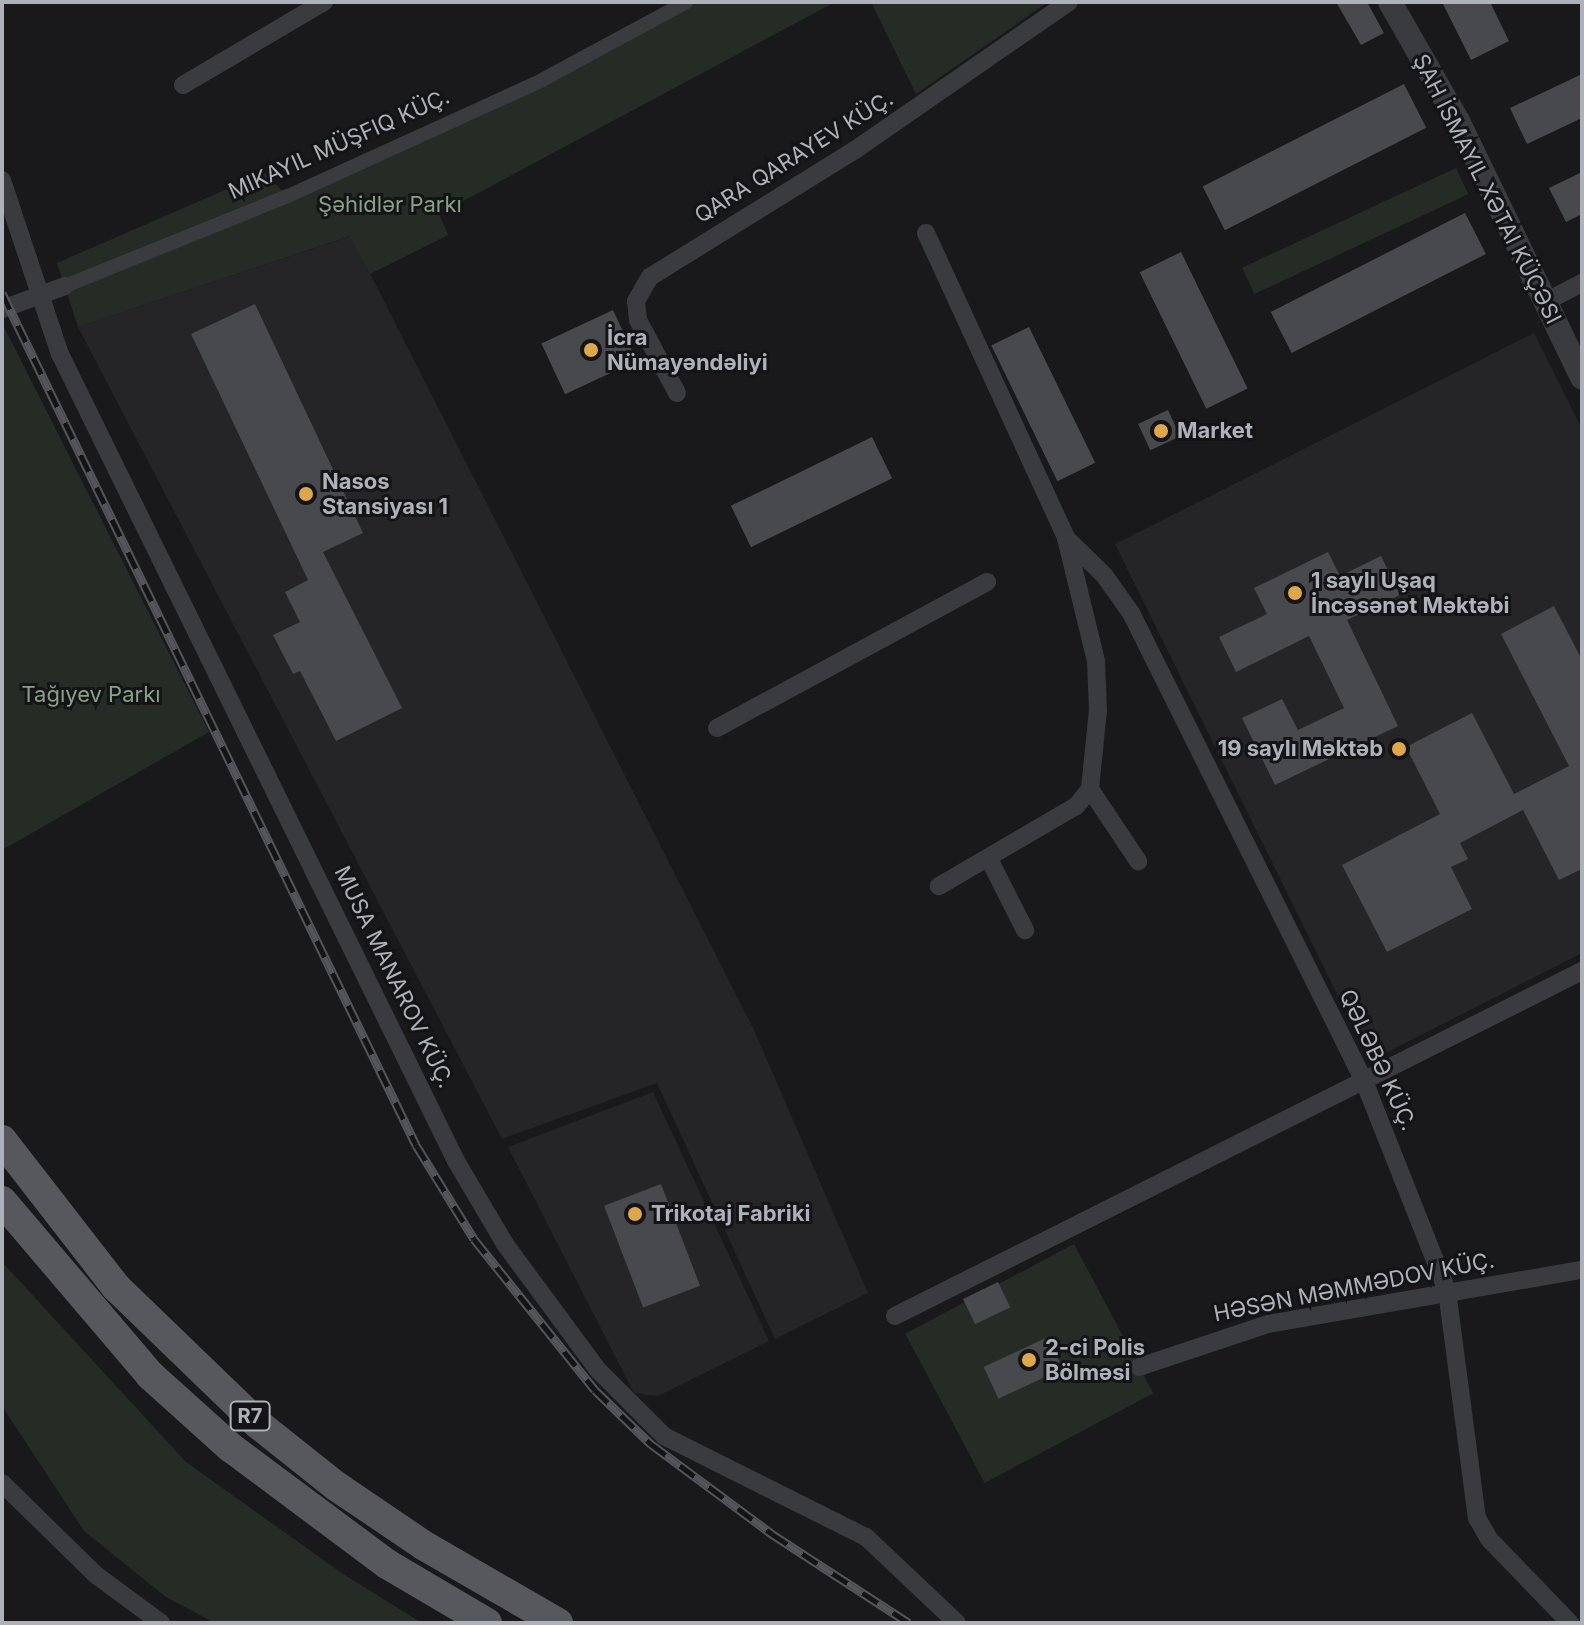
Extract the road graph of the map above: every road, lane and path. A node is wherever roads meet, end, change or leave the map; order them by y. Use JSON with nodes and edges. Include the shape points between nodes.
{"nodes":[{"id":1,"x":324,"y":2,"type":"edge"},
{"id":2,"x":686,"y":2,"type":"edge"},
{"id":3,"x":1069,"y":2,"type":"edge"},
{"id":4,"x":1390,"y":2,"type":"edge"},
{"id":5,"x":183,"y":85,"type":"dead end"},
{"id":6,"x":2,"y":180,"type":"edge"},
{"id":7,"x":926,"y":233,"type":"dead end"},
{"id":8,"x":1582,"y":283,"type":"edge"},
{"id":9,"x":65,"y":286,"type":"joint"},
{"id":10,"x":39,"y":295,"type":"junction"},
{"id":11,"x":1545,"y":302,"type":"junction"},
{"id":12,"x":2,"y":309,"type":"edge"},
{"id":13,"x":1582,"y":378,"type":"edge"},
{"id":14,"x":677,"y":393,"type":"dead end"},
{"id":15,"x":1066,"y":538,"type":"junction"},
{"id":16,"x":987,"y":582,"type":"dead end"},
{"id":17,"x":717,"y":728,"type":"dead end"},
{"id":18,"x":1090,"y":789,"type":"junction"},
{"id":19,"x":989,"y":859,"type":"junction"},
{"id":20,"x":1138,"y":861,"type":"dead end"},
{"id":21,"x":939,"y":886,"type":"dead end"},
{"id":22,"x":1025,"y":930,"type":"dead end"},
{"id":23,"x":1582,"y":971,"type":"edge"},
{"id":24,"x":1364,"y":1081,"type":"junction"},
{"id":25,"x":2,"y":1140,"type":"edge"},
{"id":26,"x":2,"y":1201,"type":"edge"},
{"id":27,"x":1582,"y":1270,"type":"edge"},
{"id":28,"x":1447,"y":1291,"type":"junction"},
{"id":29,"x":895,"y":1316,"type":"dead end"},
{"id":30,"x":1139,"y":1367,"type":"dead end"},
{"id":31,"x":2,"y":1483,"type":"edge"},
{"id":32,"x":161,"y":1623,"type":"edge"},
{"id":33,"x":487,"y":1623,"type":"edge"},
{"id":34,"x":558,"y":1623,"type":"edge"},
{"id":35,"x":957,"y":1623,"type":"edge"},
{"id":36,"x":1570,"y":1623,"type":"edge"}],
"edges":[{"from":1,"to":5,"type":"street"},
{"from":2,"to":9,"type":"street","via":[[542,80],[302,190]]},
{"from":3,"to":14,"type":"street","name":"QARA QARAYEV KÜÇ.","via":[[855,150],[650,277],[636,301],[638,320]]},
{"from":4,"to":11,"type":"street","via":[[1458,121]]},
{"from":6,"to":10,"type":"street","name":"MUSA MANAROV KÜÇ."},
{"from":7,"to":15,"type":"street"},
{"from":8,"to":11,"type":"street"},
{"from":9,"to":10,"type":"street"},
{"from":10,"to":12,"type":"street"},
{"from":10,"to":35,"type":"street","name":"MUSA MANAROV KÜÇ.","via":[[60,354],[456,1161],[549,1310],[607,1380],[664,1436],[866,1537]]},
{"from":11,"to":13,"type":"street"},
{"from":15,"to":18,"type":"street","via":[[1096,661],[1098,710]]},
{"from":15,"to":24,"type":"street","name":"QƏLƏBƏ KÜÇ.","via":[[1104,575],[1131,613]]},
{"from":16,"to":17,"type":"street"},
{"from":18,"to":19,"type":"street","via":[[1055,822]]},
{"from":18,"to":20,"type":"street"},
{"from":19,"to":21,"type":"street"},
{"from":19,"to":22,"type":"street"},
{"from":23,"to":24,"type":"street"},
{"from":24,"to":28,"type":"street","name":"QƏLƏBƏ KÜÇ."},
{"from":24,"to":29,"type":"street"},
{"from":25,"to":34,"type":"main road","number":"R7","via":[[116,1287],[258,1424],[423,1545]]},
{"from":26,"to":33,"type":"main road","number":"R7","via":[[150,1375],[230,1447],[387,1564]]},
{"from":27,"to":28,"type":"street","name":"HƏSƏN MƏMMƏDOV KÜÇ."},
{"from":28,"to":30,"type":"street","name":"HƏSƏN MƏMMƏDOV KÜÇ.","via":[[1224,1335]]},
{"from":28,"to":36,"type":"street","name":"QƏLƏBƏ KÜÇ.","via":[[1477,1518],[1489,1539]]},
{"from":31,"to":32,"type":"street","via":[[96,1575]]}]}
